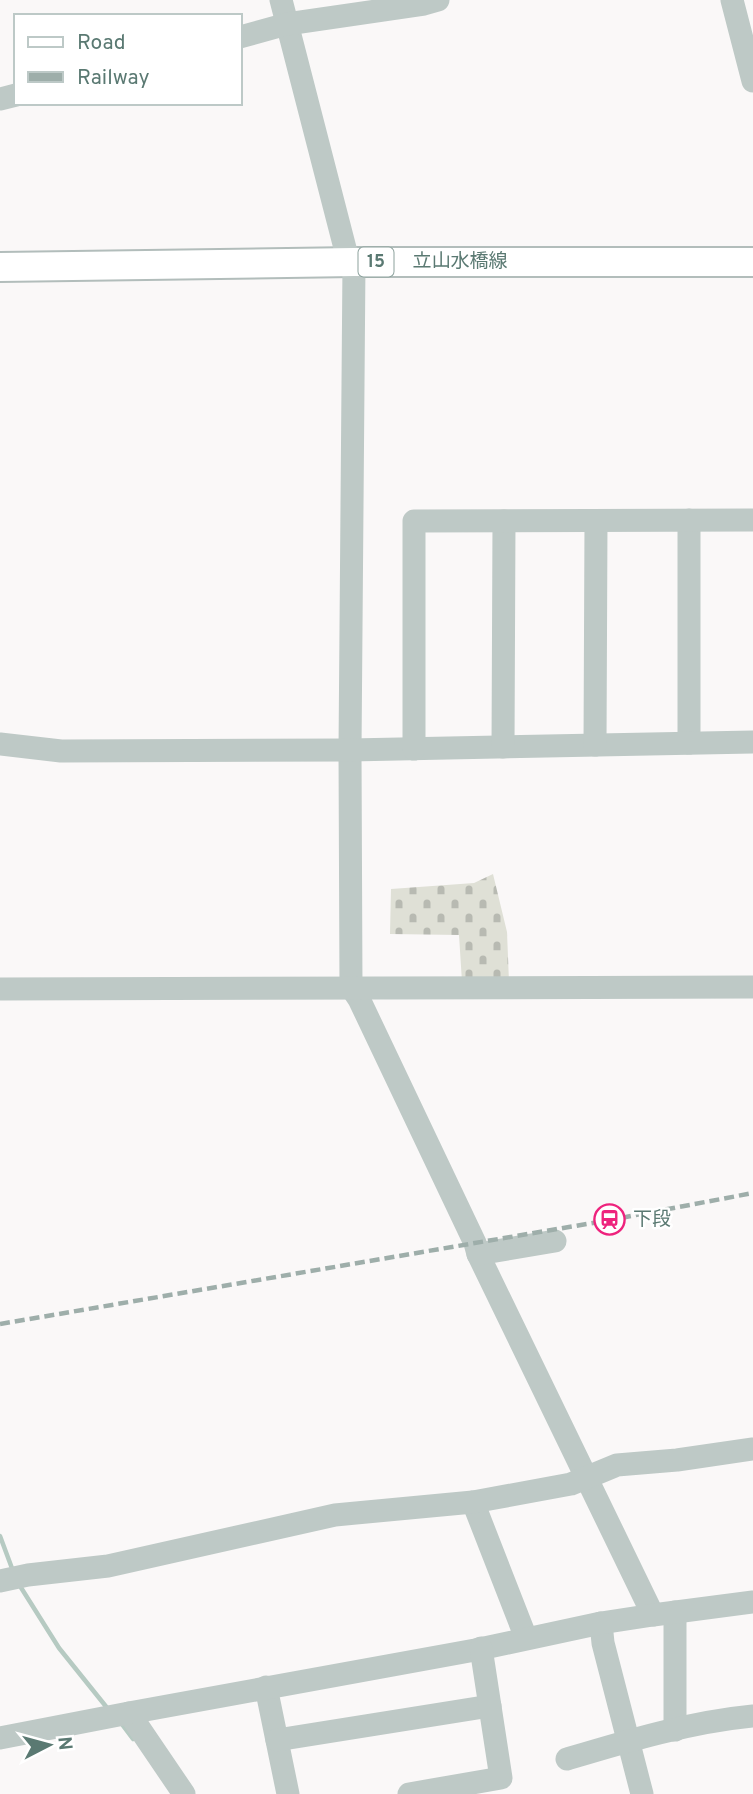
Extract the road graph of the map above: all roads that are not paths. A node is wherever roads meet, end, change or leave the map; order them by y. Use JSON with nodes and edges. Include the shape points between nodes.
{"nodes":[{"id":1,"x":281,"y":0,"type":"edge"},
{"id":2,"x":438,"y":0,"type":"edge"},
{"id":3,"x":732,"y":0,"type":"edge"},
{"id":4,"x":287,"y":24,"type":"junction"},
{"id":5,"x":242,"y":36,"type":"edge"},
{"id":6,"x":753,"y":81,"type":"edge"},
{"id":7,"x":354,"y":262,"type":"junction"},
{"id":8,"x":753,"y":262,"type":"edge"},
{"id":9,"x":0,"y":267,"type":"edge"},
{"id":10,"x":689,"y":520,"type":"junction"},
{"id":11,"x":753,"y":520,"type":"edge"},
{"id":12,"x":504,"y":521,"type":"junction"},
{"id":13,"x":596,"y":521,"type":"junction"},
{"id":14,"x":753,"y":741,"type":"edge"},
{"id":15,"x":689,"y":743,"type":"junction"},
{"id":16,"x":0,"y":744,"type":"edge"},
{"id":17,"x":595,"y":745,"type":"junction"},
{"id":18,"x":503,"y":747,"type":"junction"},
{"id":19,"x":414,"y":748,"type":"junction"},
{"id":20,"x":349,"y":750,"type":"junction"},
{"id":21,"x":753,"y":987,"type":"edge"},
{"id":22,"x":351,"y":988,"type":"junction"},
{"id":23,"x":0,"y":989,"type":"edge"},
{"id":24,"x":555,"y":1241,"type":"dead end"},
{"id":25,"x":478,"y":1254,"type":"junction"},
{"id":26,"x":753,"y":1449,"type":"edge"},
{"id":27,"x":586,"y":1476,"type":"junction"},
{"id":28,"x":473,"y":1502,"type":"junction"},
{"id":29,"x":0,"y":1581,"type":"edge"},
{"id":30,"x":753,"y":1602,"type":"edge"},
{"id":31,"x":664,"y":1613,"type":"junction"},
{"id":32,"x":601,"y":1623,"type":"junction"},
{"id":33,"x":526,"y":1639,"type":"junction"},
{"id":34,"x":481,"y":1648,"type":"junction"},
{"id":35,"x":266,"y":1687,"type":"junction"},
{"id":36,"x":490,"y":1706,"type":"junction"},
{"id":37,"x":129,"y":1713,"type":"junction"},
{"id":38,"x":753,"y":1716,"type":"edge"},
{"id":39,"x":675,"y":1730,"type":"junction"},
{"id":40,"x":0,"y":1738,"type":"edge"},
{"id":41,"x":277,"y":1740,"type":"junction"},
{"id":42,"x":628,"y":1741,"type":"junction"},
{"id":43,"x":567,"y":1759,"type":"dead end"},
{"id":44,"x":184,"y":1794,"type":"edge"},
{"id":45,"x":288,"y":1794,"type":"edge"},
{"id":46,"x":409,"y":1794,"type":"edge"},
{"id":47,"x":642,"y":1794,"type":"edge"}],
"edges":[{"from":1,"to":4,"type":"street"},
{"from":2,"to":4,"type":"street"},
{"from":3,"to":6,"type":"street"},
{"from":4,"to":5,"type":"street"},
{"from":4,"to":7,"type":"street","via":[[346,252]]},
{"from":7,"to":8,"type":"main road","name":"立山水橋線","number":"15"},
{"from":7,"to":9,"type":"main road","name":"立山水橋線","number":"15"},
{"from":7,"to":20,"type":"street"},
{"from":10,"to":11,"type":"street"},
{"from":10,"to":13,"type":"street"},
{"from":10,"to":15,"type":"street"},
{"from":12,"to":13,"type":"street"},
{"from":12,"to":18,"type":"street"},
{"from":12,"to":19,"type":"street","via":[[414,522]]},
{"from":13,"to":17,"type":"street"},
{"from":14,"to":15,"type":"street"},
{"from":15,"to":17,"type":"street"},
{"from":16,"to":20,"type":"street","via":[[61,751]]},
{"from":17,"to":18,"type":"street"},
{"from":18,"to":19,"type":"street"},
{"from":19,"to":20,"type":"street"},
{"from":20,"to":22,"type":"street"},
{"from":21,"to":22,"type":"street"},
{"from":22,"to":23,"type":"street"},
{"from":22,"to":25,"type":"street"},
{"from":24,"to":25,"type":"street"},
{"from":25,"to":27,"type":"street"},
{"from":26,"to":27,"type":"street","via":[[617,1465]]},
{"from":27,"to":28,"type":"street"},
{"from":27,"to":31,"type":"street"},
{"from":28,"to":29,"type":"street","via":[[335,1516],[107,1566]]},
{"from":28,"to":33,"type":"street"},
{"from":30,"to":31,"type":"street"},
{"from":31,"to":32,"type":"street"},
{"from":31,"to":39,"type":"street"},
{"from":32,"to":33,"type":"street"},
{"from":32,"to":42,"type":"street"},
{"from":33,"to":34,"type":"street"},
{"from":34,"to":35,"type":"street"},
{"from":34,"to":36,"type":"street"},
{"from":35,"to":37,"type":"street"},
{"from":35,"to":41,"type":"street"},
{"from":36,"to":41,"type":"street"},
{"from":36,"to":46,"type":"street","via":[[501,1778]]},
{"from":37,"to":40,"type":"street"},
{"from":37,"to":44,"type":"street"},
{"from":38,"to":39,"type":"street"},
{"from":39,"to":42,"type":"street"},
{"from":41,"to":45,"type":"street"},
{"from":42,"to":43,"type":"street"},
{"from":42,"to":47,"type":"street"}]}
